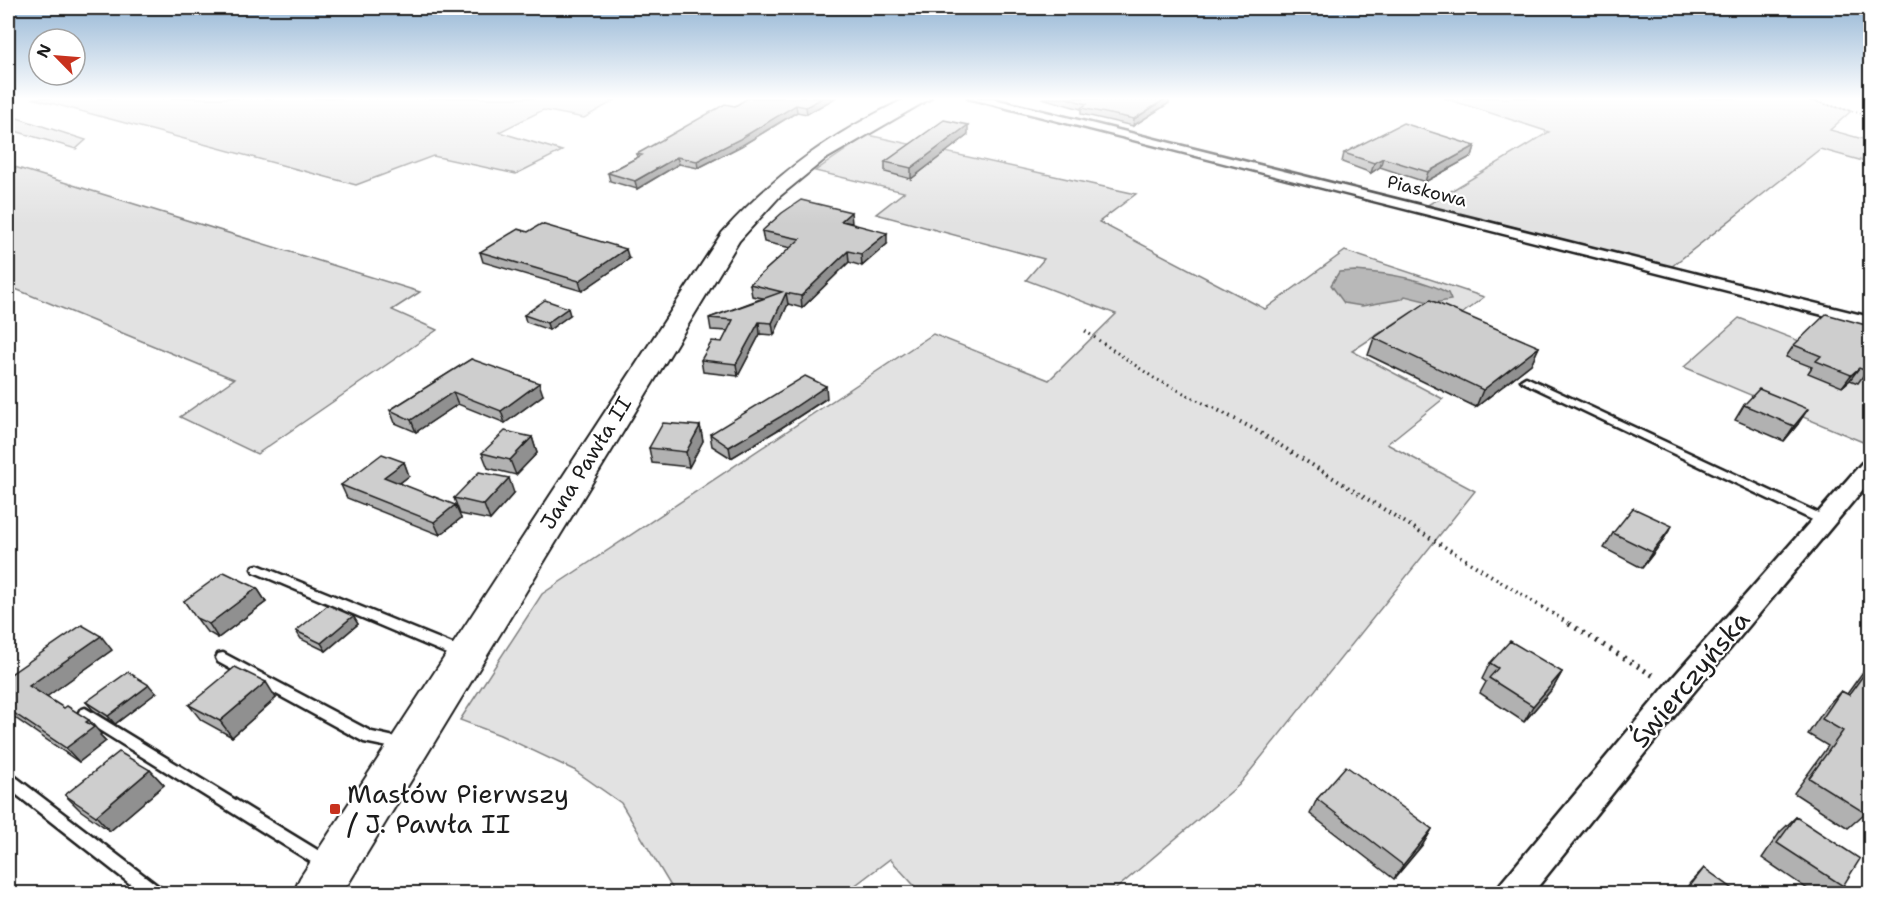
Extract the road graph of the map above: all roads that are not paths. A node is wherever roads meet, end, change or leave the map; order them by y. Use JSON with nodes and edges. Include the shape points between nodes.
{"nodes":[{"id":1,"x":839,"y":140,"type":"edge"},
{"id":2,"x":1142,"y":140,"type":"edge"},
{"id":3,"x":1870,"y":322,"type":"edge"},
{"id":4,"x":1527,"y":380,"type":"dead end"},
{"id":5,"x":1870,"y":468,"type":"edge"},
{"id":6,"x":1825,"y":521,"type":"junction"},
{"id":7,"x":258,"y":568,"type":"dead end"},
{"id":8,"x":465,"y":655,"type":"junction"},
{"id":9,"x":223,"y":658,"type":"dead end"},
{"id":10,"x":85,"y":714,"type":"edge"},
{"id":11,"x":409,"y":745,"type":"junction"},
{"id":12,"x":8,"y":780,"type":"edge"},
{"id":13,"x":332,"y":867,"type":"junction"},
{"id":14,"x":156,"y":894,"type":"edge"},
{"id":15,"x":316,"y":894,"type":"edge"},
{"id":16,"x":1512,"y":894,"type":"edge"}],
"edges":[{"from":1,"to":8,"type":"main road","name":"Jana Pawła II","via":[[775,188],[730,238]]},
{"from":2,"to":3,"type":"street","name":"Piaskowa"},
{"from":4,"to":6,"type":"lane"},
{"from":5,"to":6,"type":"street","name":"Świerczyńska"},
{"from":6,"to":16,"type":"street","name":"Świerczyńska","via":[[1678,691]]},
{"from":7,"to":8,"type":"lane"},
{"from":8,"to":11,"type":"main road","name":"Jana Pawła II"},
{"from":9,"to":11,"type":"lane","via":[[369,738]]},
{"from":10,"to":13,"type":"lane"},
{"from":11,"to":13,"type":"main road","name":"Jana Pawła II"},
{"from":12,"to":14,"type":"lane"},
{"from":13,"to":15,"type":"main road","name":"Jana Pawła II"}]}
